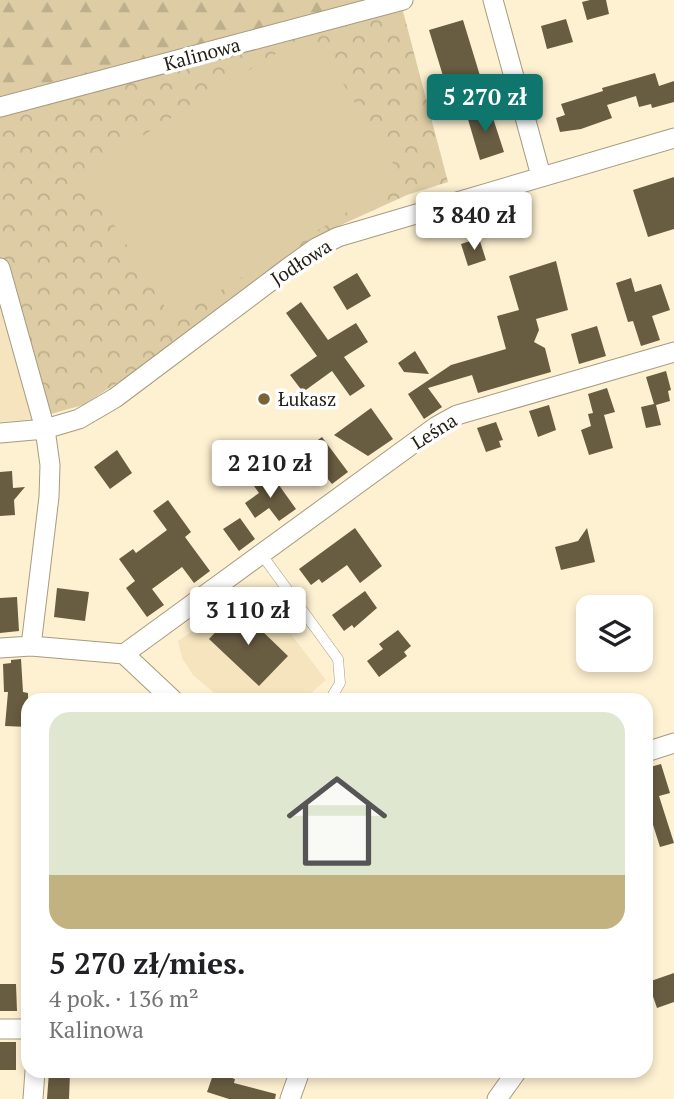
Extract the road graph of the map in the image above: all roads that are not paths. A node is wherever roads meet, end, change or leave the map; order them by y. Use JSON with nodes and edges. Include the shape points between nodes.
{"nodes":[{"id":1,"x":403,"y":0,"type":"edge"},
{"id":2,"x":493,"y":0,"type":"edge"},
{"id":3,"x":0,"y":107,"type":"edge"},
{"id":4,"x":672,"y":142,"type":"edge"},
{"id":5,"x":541,"y":176,"type":"junction"},
{"id":6,"x":0,"y":268,"type":"edge"},
{"id":7,"x":674,"y":352,"type":"edge"},
{"id":8,"x":45,"y":429,"type":"junction"},
{"id":9,"x":0,"y":433,"type":"edge"},
{"id":10,"x":262,"y":555,"type":"junction"},
{"id":11,"x":31,"y":646,"type":"junction"},
{"id":12,"x":0,"y":648,"type":"edge"},
{"id":13,"x":124,"y":654,"type":"junction"},
{"id":14,"x":166,"y":693,"type":"edge"},
{"id":15,"x":334,"y":693,"type":"edge"},
{"id":16,"x":674,"y":743,"type":"edge"},
{"id":17,"x":653,"y":750,"type":"edge"},
{"id":18,"x":0,"y":1029,"type":"edge"},
{"id":19,"x":21,"y":1029,"type":"edge"},
{"id":20,"x":34,"y":1078,"type":"edge"},
{"id":21,"x":298,"y":1078,"type":"edge"},
{"id":22,"x":512,"y":1078,"type":"edge"},
{"id":23,"x":33,"y":1099,"type":"edge"},
{"id":24,"x":290,"y":1099,"type":"edge"},
{"id":25,"x":497,"y":1099,"type":"edge"}],
"edges":[{"from":1,"to":3,"type":"street","name":"Kalinowa"},
{"from":2,"to":5,"type":"street"},
{"from":4,"to":5,"type":"street","name":"Jodłowa"},
{"from":5,"to":8,"type":"street","name":"Jodłowa","via":[[369,226],[316,248],[116,398],[79,419]]},
{"from":6,"to":8,"type":"street"},
{"from":7,"to":10,"type":"street","name":"Leśna","via":[[457,415]]},
{"from":8,"to":9,"type":"street","name":"Jodłowa"},
{"from":8,"to":11,"type":"street","via":[[49,498]]},
{"from":10,"to":13,"type":"street","name":"Leśna"},
{"from":10,"to":15,"type":"lane","via":[[338,659],[340,683]]},
{"from":11,"to":12,"type":"street"},
{"from":11,"to":13,"type":"street"},
{"from":13,"to":14,"type":"street"},
{"from":16,"to":17,"type":"street"},
{"from":18,"to":19,"type":"street"},
{"from":20,"to":23,"type":"street"},
{"from":21,"to":24,"type":"street"},
{"from":22,"to":25,"type":"street"}]}
